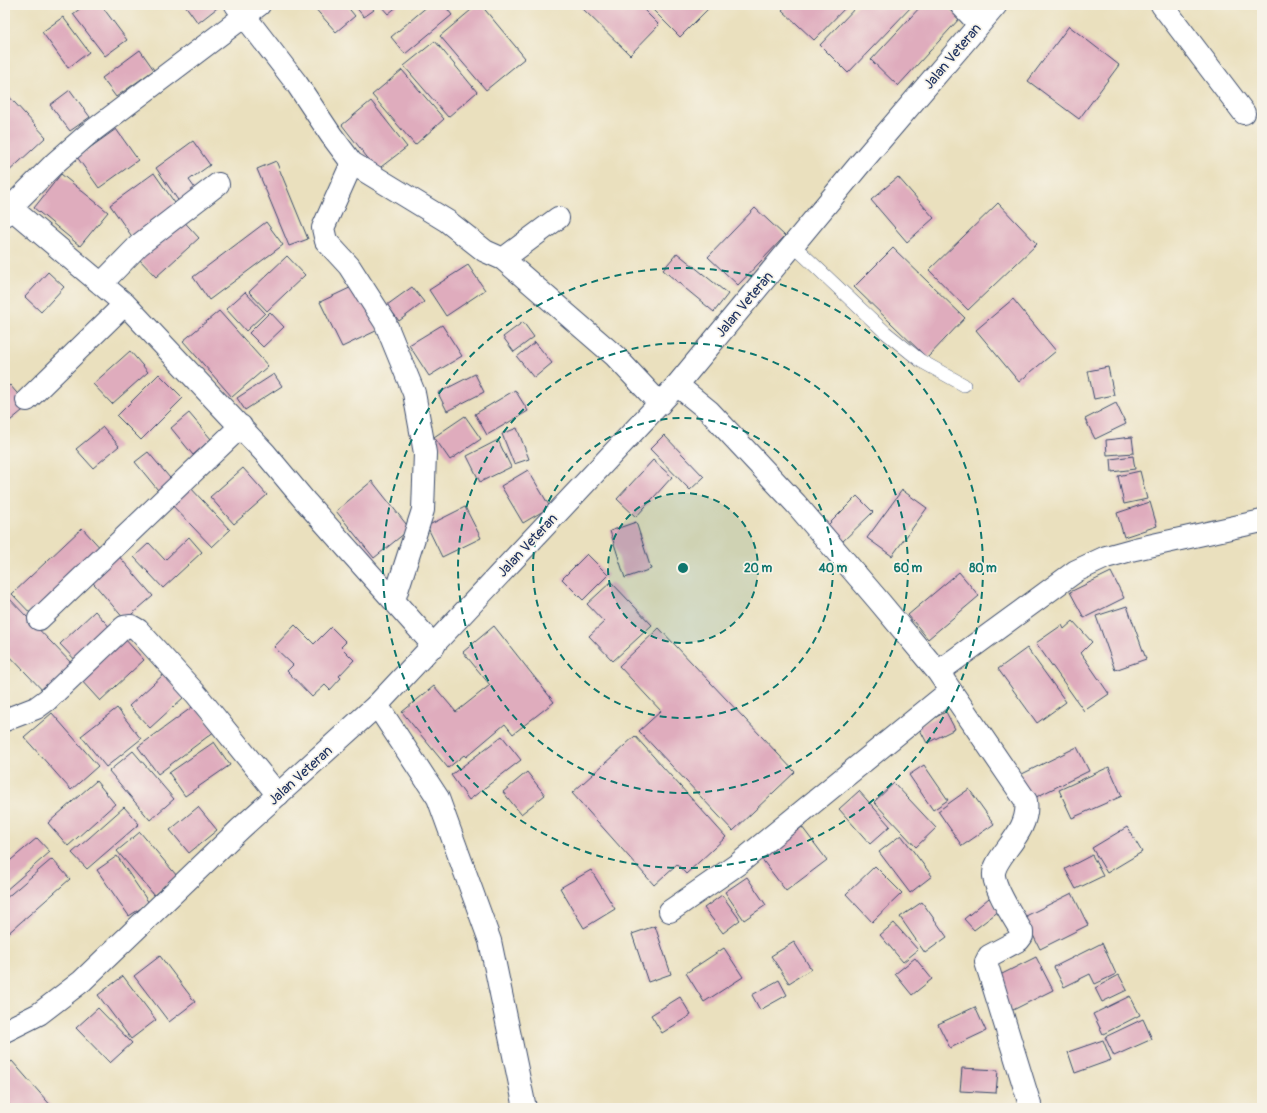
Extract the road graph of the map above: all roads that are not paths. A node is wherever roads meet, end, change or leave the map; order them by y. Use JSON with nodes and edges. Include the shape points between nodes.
{"nodes":[{"id":1,"x":961,"y":5,"type":"edge"},
{"id":2,"x":996,"y":5,"type":"edge"},
{"id":3,"x":1162,"y":5,"type":"edge"},
{"id":4,"x":246,"y":9,"type":"edge"},
{"id":5,"x":979,"y":24,"type":"junction"},
{"id":6,"x":1244,"y":113,"type":"dead end"},
{"id":7,"x":352,"y":163,"type":"junction"},
{"id":8,"x":218,"y":184,"type":"dead end"},
{"id":9,"x":7,"y":209,"type":"edge"},
{"id":10,"x":558,"y":218,"type":"dead end"},
{"id":11,"x":793,"y":245,"type":"junction"},
{"id":12,"x":504,"y":259,"type":"junction"},
{"id":13,"x":101,"y":284,"type":"junction"},
{"id":14,"x":125,"y":304,"type":"junction"},
{"id":15,"x":678,"y":385,"type":"junction"},
{"id":16,"x":964,"y":385,"type":"dead end"},
{"id":17,"x":27,"y":400,"type":"dead end"},
{"id":18,"x":660,"y":404,"type":"junction"},
{"id":19,"x":241,"y":426,"type":"junction"},
{"id":20,"x":1262,"y":521,"type":"edge"},
{"id":21,"x":394,"y":600,"type":"junction"},
{"id":22,"x":39,"y":619,"type":"dead end"},
{"id":23,"x":434,"y":646,"type":"junction"},
{"id":24,"x":938,"y":672,"type":"junction"},
{"id":25,"x":950,"y":691,"type":"junction"},
{"id":26,"x":377,"y":705,"type":"junction"},
{"id":27,"x":5,"y":720,"type":"edge"},
{"id":28,"x":278,"y":795,"type":"junction"},
{"id":29,"x":670,"y":911,"type":"dead end"},
{"id":30,"x":5,"y":1031,"type":"edge"},
{"id":31,"x":524,"y":1108,"type":"edge"},
{"id":32,"x":1031,"y":1108,"type":"edge"}],
"edges":[{"from":1,"to":5,"type":"street"},
{"from":2,"to":5,"type":"street","name":"Jalan Veteran"},
{"from":3,"to":6,"type":"street"},
{"from":4,"to":7,"type":"street"},
{"from":4,"to":9,"type":"street","via":[[87,135]]},
{"from":5,"to":11,"type":"street","name":"Jalan Veteran"},
{"from":7,"to":12,"type":"street","via":[[447,220],[485,250]]},
{"from":7,"to":21,"type":"street","via":[[323,234],[326,241],[350,266],[385,322],[414,393],[425,453],[423,510]]},
{"from":8,"to":13,"type":"street","via":[[138,245]]},
{"from":9,"to":13,"type":"street"},
{"from":10,"to":12,"type":"street"},
{"from":11,"to":15,"type":"street","name":"Jalan Veteran"},
{"from":11,"to":16,"type":"lane","via":[[921,361]]},
{"from":12,"to":18,"type":"street","via":[[615,356]]},
{"from":13,"to":14,"type":"street"},
{"from":14,"to":17,"type":"street"},
{"from":14,"to":19,"type":"street"},
{"from":15,"to":18,"type":"street","name":"Jalan Veteran"},
{"from":15,"to":24,"type":"street","via":[[709,411],[796,504]]},
{"from":18,"to":23,"type":"street","name":"Jalan Veteran"},
{"from":19,"to":21,"type":"street"},
{"from":19,"to":22,"type":"street"},
{"from":20,"to":24,"type":"street","via":[[1134,549],[1088,565],[1076,571]]},
{"from":21,"to":23,"type":"street"},
{"from":23,"to":26,"type":"street","name":"Jalan Veteran"},
{"from":24,"to":25,"type":"street"},
{"from":25,"to":29,"type":"street","via":[[738,864]]},
{"from":25,"to":32,"type":"street","via":[[1026,801],[1022,825],[998,863],[994,876],[1022,936],[989,956],[986,962]]},
{"from":26,"to":28,"type":"street","name":"Jalan Veteran"},
{"from":26,"to":31,"type":"street","via":[[438,798],[449,828],[490,941]]},
{"from":27,"to":28,"type":"street","via":[[36,708],[47,700],[124,627],[131,626],[138,630],[196,694]]},
{"from":28,"to":30,"type":"street","name":"Jalan Veteran","via":[[82,981],[39,1014]]}]}
